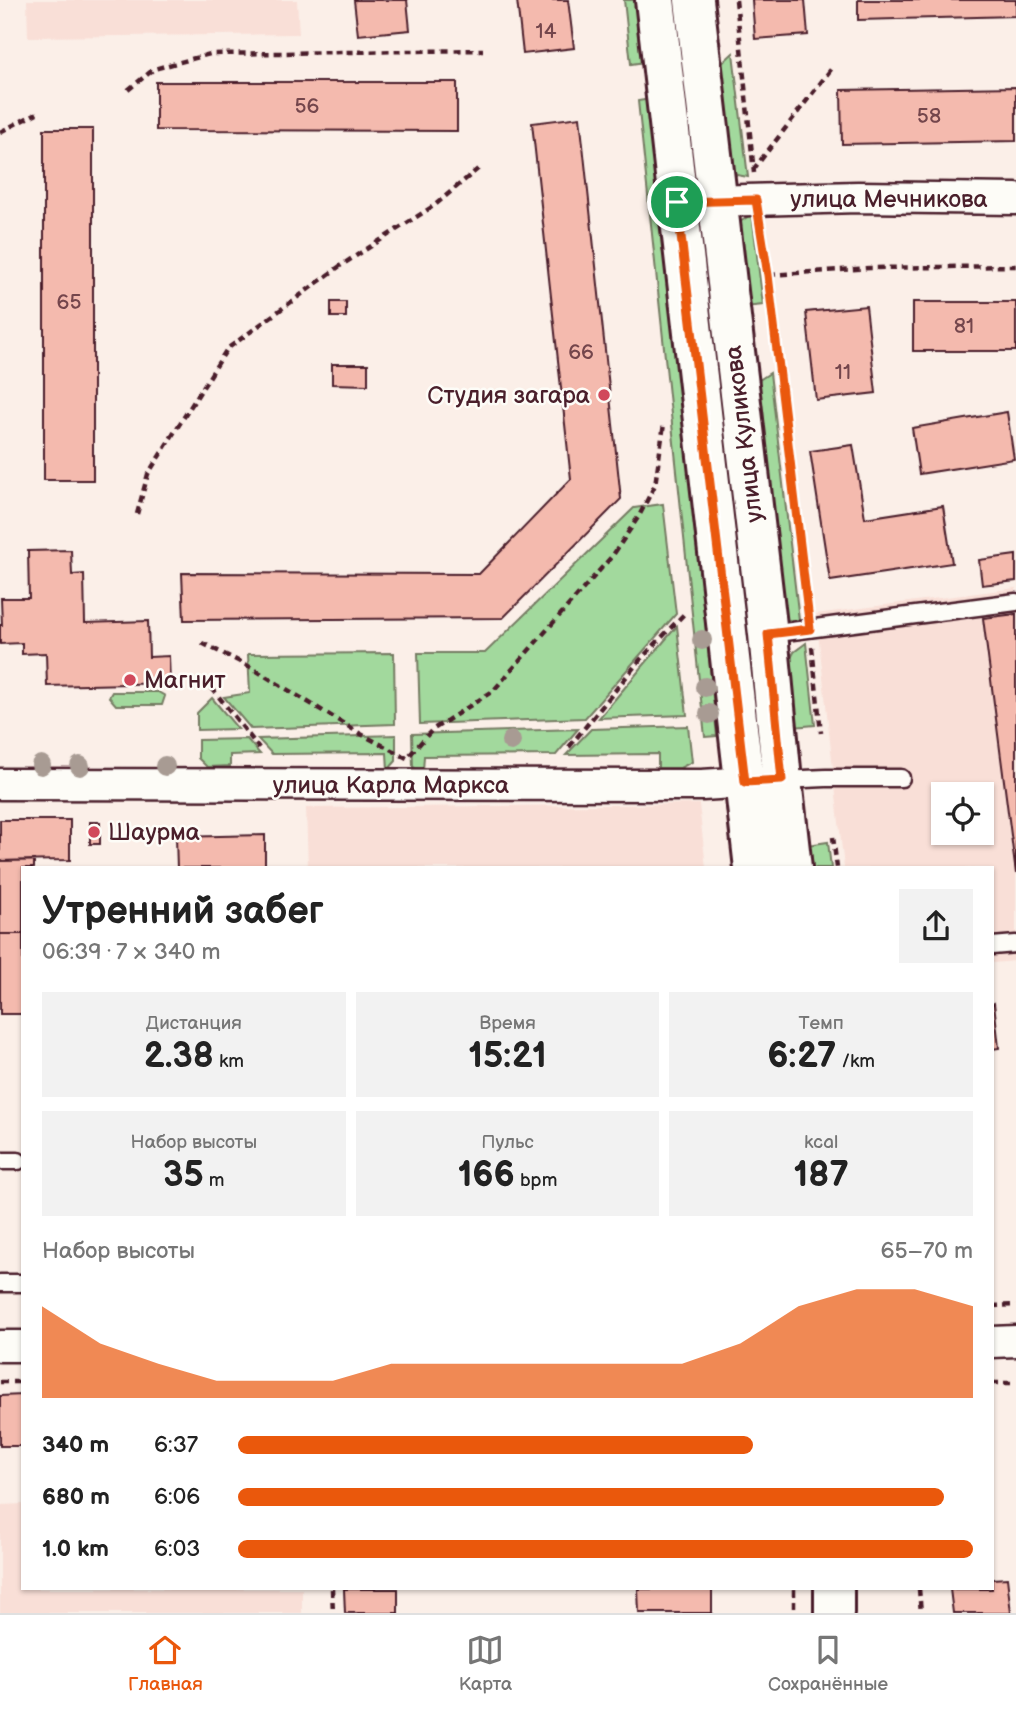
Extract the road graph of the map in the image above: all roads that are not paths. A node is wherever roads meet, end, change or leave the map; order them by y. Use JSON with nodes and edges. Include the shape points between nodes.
{"nodes":[{"id":1,"x":655,"y":0,"type":"edge"},
{"id":2,"x":694,"y":0,"type":"edge"},
{"id":3,"x":1016,"y":199,"type":"edge"},
{"id":4,"x":717,"y":201,"type":"junction"},
{"id":5,"x":677,"y":202,"type":"junction"},
{"id":6,"x":1016,"y":602,"type":"edge"},
{"id":7,"x":768,"y":634,"type":"junction"},
{"id":8,"x":901,"y":778,"type":"dead end"},
{"id":9,"x":763,"y":781,"type":"junction"},
{"id":10,"x":0,"y":784,"type":"edge"},
{"id":11,"x":754,"y":866,"type":"edge"},
{"id":12,"x":791,"y":866,"type":"edge"},
{"id":13,"x":1016,"y":944,"type":"edge"},
{"id":14,"x":994,"y":946,"type":"edge"},
{"id":15,"x":0,"y":1161,"type":"edge"},
{"id":16,"x":18,"y":1161,"type":"dead end"},
{"id":17,"x":0,"y":1283,"type":"edge"},
{"id":18,"x":20,"y":1283,"type":"dead end"},
{"id":19,"x":1016,"y":1341,"type":"edge"},
{"id":20,"x":994,"y":1342,"type":"edge"},
{"id":21,"x":0,"y":1346,"type":"edge"},
{"id":22,"x":21,"y":1346,"type":"edge"},
{"id":23,"x":834,"y":1590,"type":"edge"},
{"id":24,"x":834,"y":1613,"type":"edge"}],
"edges":[{"from":1,"to":5,"type":"main road","name":"улица Куликова"},
{"from":2,"to":4,"type":"main road","name":"улица Куликова"},
{"from":3,"to":4,"type":"street","name":"улица Мечникова","via":[[858,197],[752,188]]},
{"from":4,"to":5,"type":"street","name":"улица Мечникова"},
{"from":4,"to":7,"type":"main road","name":"улица Куликова"},
{"from":5,"to":9,"type":"main road","name":"улица Куликова"},
{"from":6,"to":7,"type":"lane"},
{"from":7,"to":9,"type":"main road","name":"улица Куликова"},
{"from":8,"to":9,"type":"lane"},
{"from":9,"to":10,"type":"street","name":"улица Карла Маркса","via":[[702,785]]},
{"from":9,"to":11,"type":"main road","name":"улица Куликова"},
{"from":9,"to":12,"type":"main road","name":"улица Куликова"},
{"from":13,"to":14,"type":"lane"},
{"from":15,"to":16,"type":"lane"},
{"from":17,"to":18,"type":"lane"},
{"from":19,"to":20,"type":"street"},
{"from":21,"to":22,"type":"street"},
{"from":23,"to":24,"type":"main road"}]}
